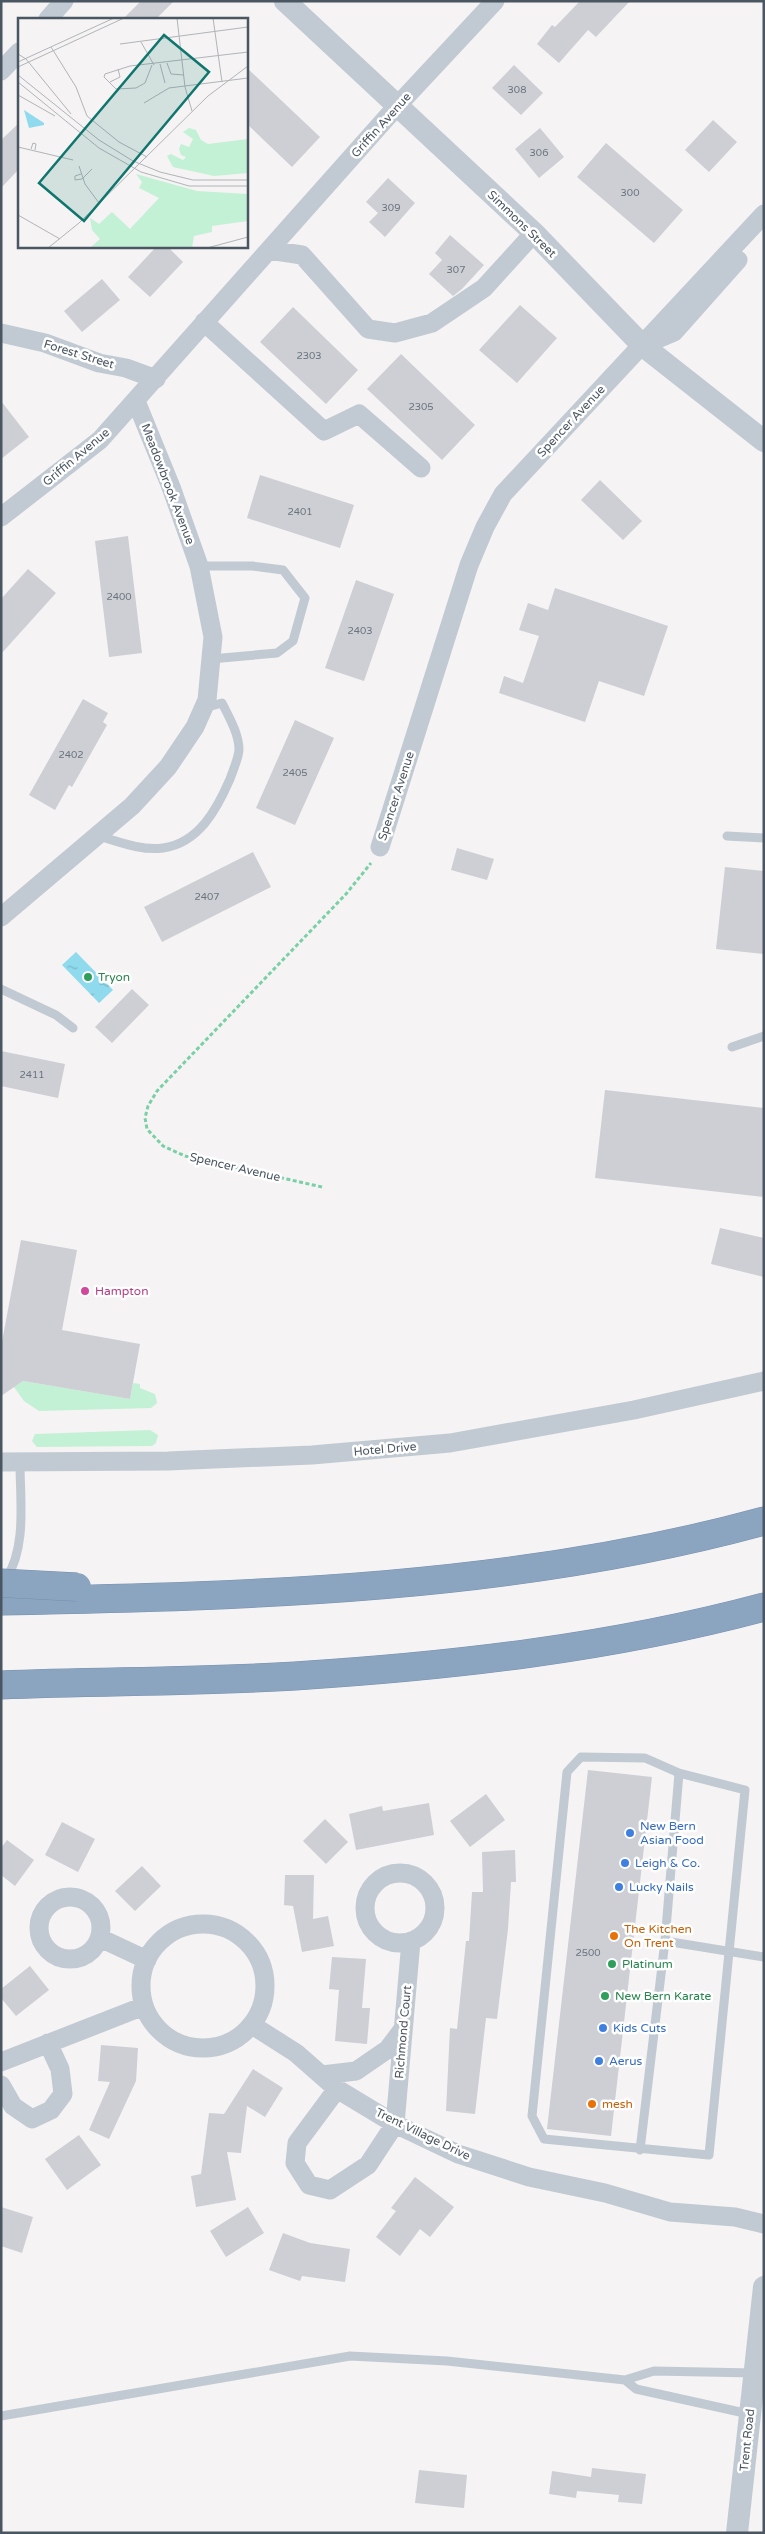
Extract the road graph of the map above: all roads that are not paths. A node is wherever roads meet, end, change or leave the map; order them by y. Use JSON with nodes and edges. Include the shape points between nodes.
{"nodes":[{"id":1,"x":64,"y":1,"type":"edge"},
{"id":2,"x":285,"y":1,"type":"edge"},
{"id":3,"x":494,"y":1,"type":"edge"},
{"id":4,"x":49,"y":18,"type":"edge"},
{"id":5,"x":18,"y":53,"type":"edge"},
{"id":6,"x":1,"y":71,"type":"edge"},
{"id":7,"x":397,"y":106,"type":"junction"},
{"id":8,"x":764,"y":214,"type":"edge"},
{"id":9,"x":764,"y":232,"type":"edge"},
{"id":10,"x":534,"y":233,"type":"junction"},
{"id":11,"x":269,"y":250,"type":"junction"},
{"id":12,"x":204,"y":322,"type":"junction"},
{"id":13,"x":1,"y":333,"type":"edge"},
{"id":14,"x":642,"y":345,"type":"junction"},
{"id":15,"x":156,"y":378,"type":"junction"},
{"id":16,"x":136,"y":401,"type":"junction"},
{"id":17,"x":764,"y":441,"type":"edge"},
{"id":18,"x":421,"y":468,"type":"dead end"},
{"id":19,"x":1,"y":517,"type":"edge"},
{"id":20,"x":199,"y":566,"type":"junction"},
{"id":21,"x":211,"y":659,"type":"junction"},
{"id":22,"x":204,"y":708,"type":"junction"},
{"id":23,"x":99,"y":836,"type":"junction"},
{"id":24,"x":727,"y":836,"type":"dead end"},
{"id":25,"x":764,"y":838,"type":"edge"},
{"id":26,"x":380,"y":847,"type":"road end"},
{"id":27,"x":1,"y":917,"type":"edge"},
{"id":28,"x":1,"y":989,"type":"edge"},
{"id":29,"x":73,"y":1028,"type":"dead end"},
{"id":30,"x":764,"y":1036,"type":"edge"},
{"id":31,"x":732,"y":1047,"type":"dead end"},
{"id":32,"x":764,"y":1381,"type":"edge"},
{"id":33,"x":10,"y":1462,"type":"edge"},
{"id":34,"x":757,"y":1522,"type":"edge"},
{"id":35,"x":1,"y":1584,"type":"edge"},
{"id":36,"x":72,"y":1593,"type":"junction"},
{"id":37,"x":1,"y":1601,"type":"edge"},
{"id":38,"x":764,"y":1607,"type":"edge"},
{"id":39,"x":11,"y":1690,"type":"edge"},
{"id":40,"x":679,"y":1773,"type":"junction"},
{"id":41,"x":100,"y":1938,"type":"dead end"},
{"id":42,"x":411,"y":1941,"type":"dead end"},
{"id":43,"x":665,"y":1941,"type":"junction"},
{"id":44,"x":728,"y":1951,"type":"junction"},
{"id":45,"x":764,"y":1958,"type":"edge"},
{"id":46,"x":146,"y":1960,"type":"junction"},
{"id":47,"x":144,"y":2006,"type":"junction"},
{"id":48,"x":252,"y":2025,"type":"junction"},
{"id":49,"x":404,"y":2028,"type":"junction"},
{"id":50,"x":48,"y":2043,"type":"junction"},
{"id":51,"x":1,"y":2062,"type":"edge"},
{"id":52,"x":322,"y":2075,"type":"junction"},
{"id":53,"x":1,"y":2086,"type":"edge"},
{"id":54,"x":337,"y":2089,"type":"junction"},
{"id":55,"x":395,"y":2124,"type":"junction"},
{"id":56,"x":640,"y":2150,"type":"junction"},
{"id":57,"x":764,"y":2224,"type":"edge"},
{"id":58,"x":764,"y":2287,"type":"edge"},
{"id":59,"x":755,"y":2373,"type":"junction"},
{"id":60,"x":625,"y":2380,"type":"junction"},
{"id":61,"x":750,"y":2415,"type":"junction"},
{"id":62,"x":1,"y":2416,"type":"edge"},
{"id":63,"x":737,"y":2533,"type":"edge"}],
"edges":[{"from":1,"to":4,"type":"street"},
{"from":2,"to":7,"type":"street","name":"Simmons Street"},
{"from":3,"to":7,"type":"street","name":"Griffin Avenue"},
{"from":5,"to":6,"type":"street"},
{"from":7,"to":10,"type":"street","name":"Simmons Street"},
{"from":7,"to":11,"type":"street","name":"Griffin Avenue"},
{"from":8,"to":14,"type":"street","name":"Spencer Avenue"},
{"from":9,"to":14,"type":"street","name":"Spencer Avenue","via":[[674,332]]},
{"from":10,"to":11,"type":"street","via":[[484,288],[432,323],[396,333],[368,329],[302,255]]},
{"from":10,"to":14,"type":"street","name":"Simmons Street"},
{"from":11,"to":12,"type":"street","name":"Griffin Avenue"},
{"from":12,"to":15,"type":"street","name":"Griffin Avenue"},
{"from":12,"to":18,"type":"street","via":[[324,431],[359,414]]},
{"from":13,"to":15,"type":"street","name":"Forest Street","via":[[45,343],[99,363]]},
{"from":14,"to":17,"type":"street","name":"Simmons Street"},
{"from":14,"to":26,"type":"street","name":"Spencer Avenue","via":[[503,494],[485,527]]},
{"from":15,"to":16,"type":"street","name":"Griffin Avenue"},
{"from":16,"to":19,"type":"street","name":"Griffin Avenue","via":[[100,440]]},
{"from":16,"to":20,"type":"street","name":"Meadowbrook Avenue"},
{"from":20,"to":21,"type":"street","name":"Meadowbrook Avenue","via":[[213,637]]},
{"from":20,"to":21,"type":"lane","via":[[252,566],[283,570],[306,598],[293,641],[278,653]]},
{"from":21,"to":22,"type":"street","name":"Meadowbrook Avenue"},
{"from":22,"to":23,"type":"street","name":"Meadowbrook Avenue","via":[[168,767]]},
{"from":22,"to":23,"type":"lane","via":[[222,703],[236,733],[239,749],[223,796],[206,824],[194,834],[164,848],[131,845]]},
{"from":23,"to":27,"type":"street","name":"Meadowbrook Avenue"},
{"from":24,"to":25,"type":"lane"},
{"from":28,"to":29,"type":"lane","via":[[56,1015]]},
{"from":30,"to":31,"type":"lane"},
{"from":32,"to":33,"type":"street","name":"Hotel Drive","via":[[634,1410],[450,1443],[312,1456]]},
{"from":33,"to":35,"type":"lane","via":[[20,1527],[14,1567]]},
{"from":34,"to":36,"type":"highway","via":[[557,1564],[344,1589],[230,1596]]},
{"from":35,"to":36,"type":"highway","bridge":true},
{"from":36,"to":37,"type":"highway"},
{"from":38,"to":39,"type":"highway","via":[[716,1620],[595,1643],[440,1664],[294,1676]]},
{"from":40,"to":43,"type":"lane"},
{"from":40,"to":44,"type":"lane","via":[[746,1790]]},
{"from":40,"to":56,"type":"lane","via":[[645,1758],[581,1757],[566,1772],[532,2116],[544,2139]]},
{"from":41,"to":46,"type":"street"},
{"from":42,"to":49,"type":"street","name":"Richmond Court"},
{"from":43,"to":44,"type":"lane"},
{"from":43,"to":56,"type":"lane"},
{"from":44,"to":45,"type":"lane"},
{"from":44,"to":56,"type":"lane","via":[[709,2155]]},
{"from":46,"to":47,"type":"street","via":[[141,1991]]},
{"from":46,"to":48,"type":"street","via":[[158,1943],[182,1928],[195,1924],[216,1925],[236,1932],[252,1946],[266,1985],[262,2006]]},
{"from":47,"to":48,"type":"street","via":[[153,2023],[183,2045],[221,2046],[238,2038]]},
{"from":47,"to":50,"type":"street"},
{"from":48,"to":52,"type":"street","name":"Trent Village Drive","via":[[296,2053]]},
{"from":49,"to":52,"type":"street","via":[[388,2049],[356,2071]]},
{"from":49,"to":55,"type":"street","name":"Richmond Court"},
{"from":50,"to":51,"type":"street"},
{"from":50,"to":53,"type":"street","via":[[60,2069],[63,2094],[51,2110],[32,2120],[13,2106]]},
{"from":52,"to":54,"type":"street","name":"Trent Village Drive"},
{"from":54,"to":55,"type":"street","name":"Trent Village Drive"},
{"from":54,"to":55,"type":"street","via":[[297,2143],[295,2163],[309,2185],[330,2190],[368,2165]]},
{"from":55,"to":57,"type":"street","name":"Trent Village Drive","via":[[458,2154],[530,2177],[605,2192],[670,2212],[735,2217]]},
{"from":58,"to":59,"type":"street","name":"Trent Road"},
{"from":59,"to":60,"type":"lane","via":[[654,2371]]},
{"from":59,"to":61,"type":"street","name":"Trent Road"},
{"from":60,"to":61,"type":"lane","via":[[636,2389]]},
{"from":60,"to":62,"type":"lane","via":[[447,2360],[350,2356]]},
{"from":61,"to":63,"type":"street","name":"Trent Road"}]}
